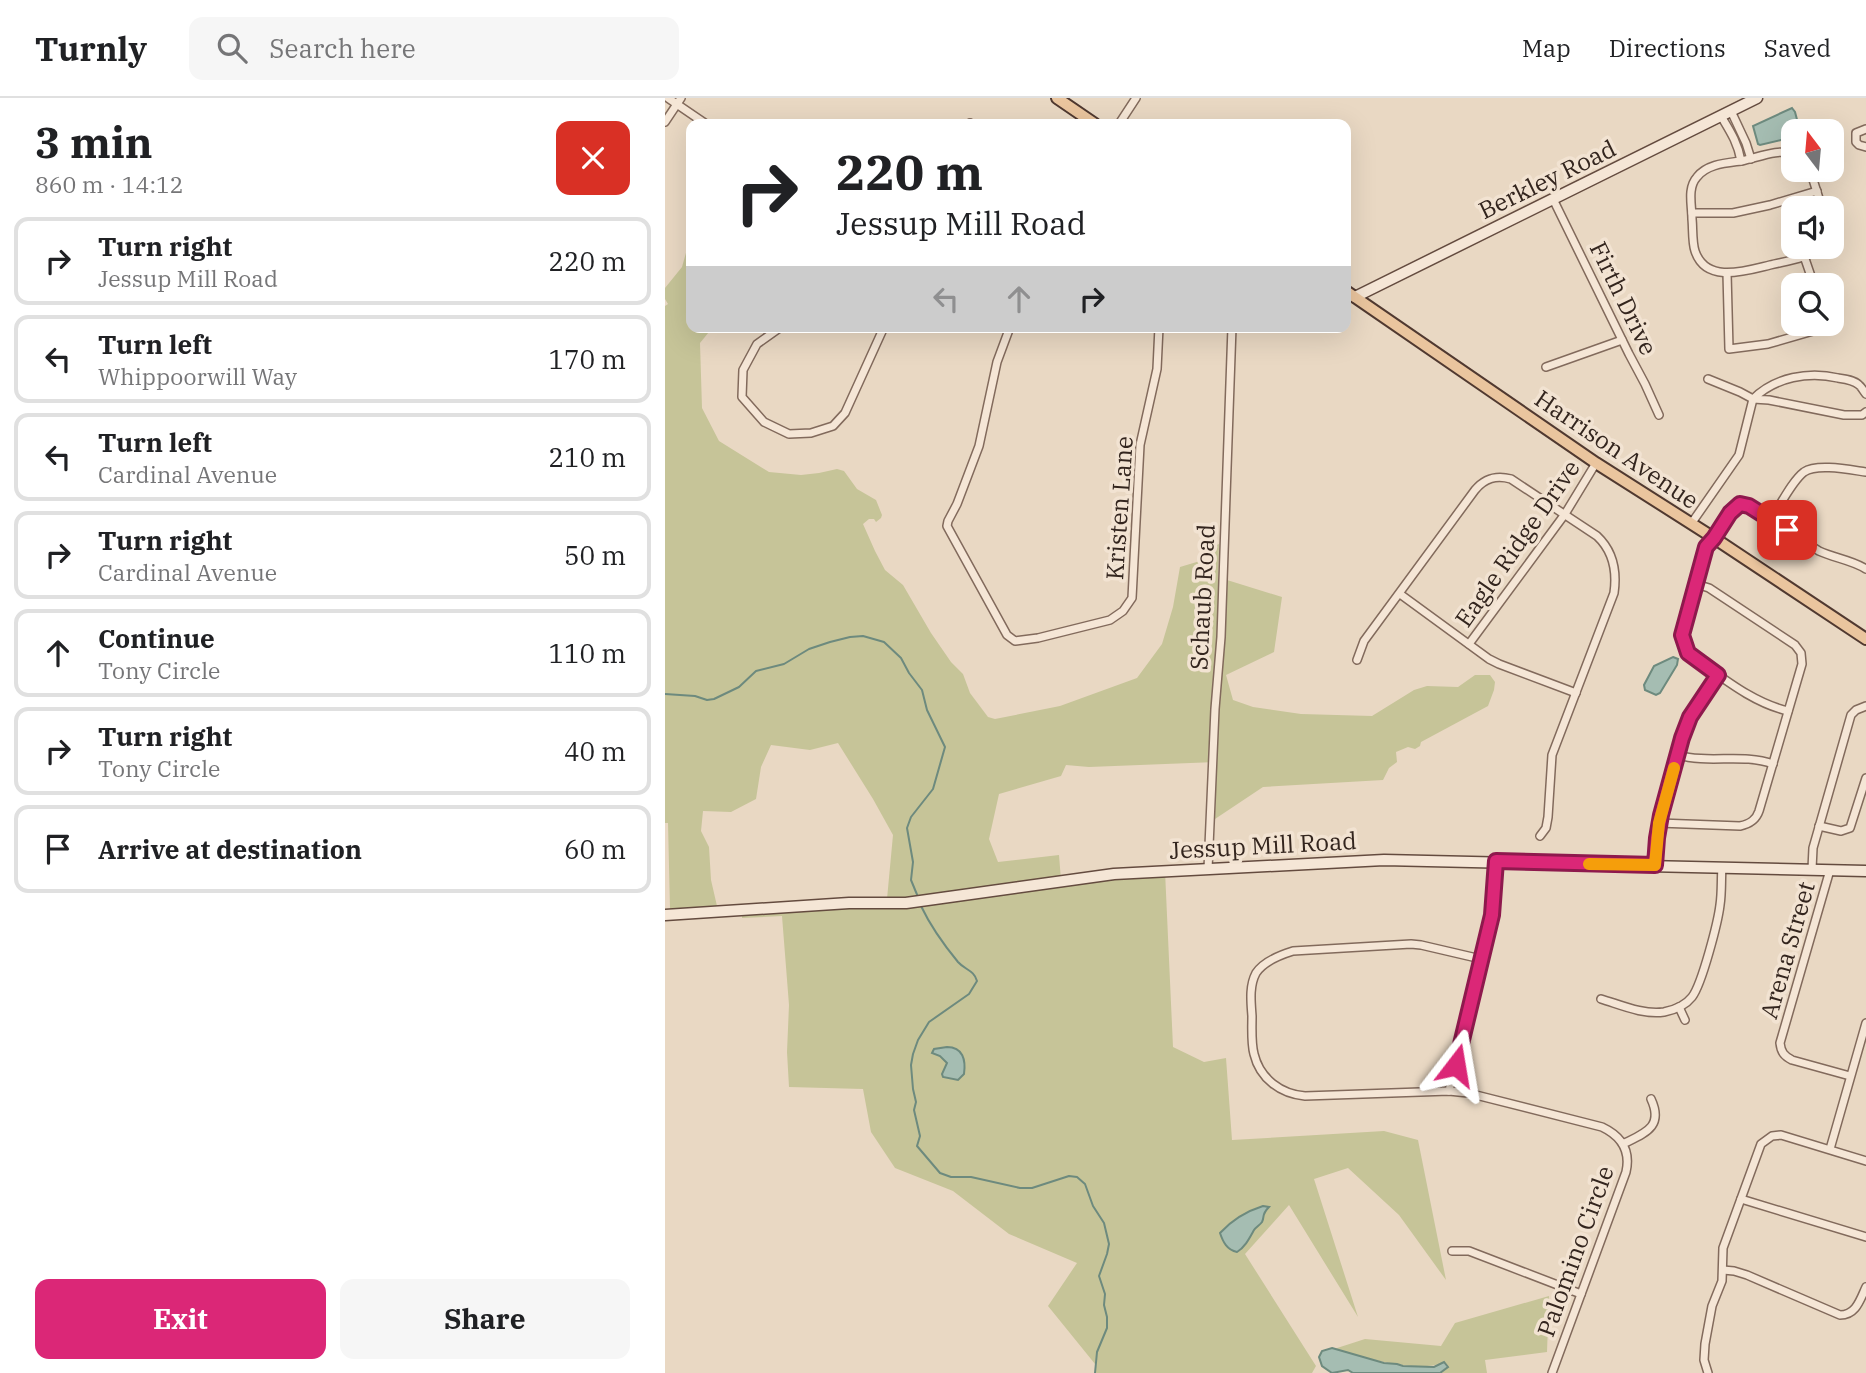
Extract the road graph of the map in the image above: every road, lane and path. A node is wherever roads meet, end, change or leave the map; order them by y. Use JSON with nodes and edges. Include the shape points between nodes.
{"nodes":[{"id":1,"x":667,"y":98,"type":"edge"},
{"id":2,"x":1057,"y":98,"type":"edge"},
{"id":3,"x":1136,"y":98,"type":"edge"},
{"id":4,"x":1757,"y":98,"type":"edge"},
{"id":5,"x":679,"y":101,"type":"edge"},
{"id":6,"x":1726,"y":113,"type":"junction"},
{"id":7,"x":700,"y":119,"type":"edge"},
{"id":8,"x":1088,"y":119,"type":"edge"},
{"id":9,"x":1122,"y":119,"type":"edge"},
{"id":10,"x":665,"y":122,"type":"edge"},
{"id":11,"x":1866,"y":129,"type":"edge"},
{"id":12,"x":1866,"y":147,"type":"edge"},
{"id":13,"x":1781,"y":152,"type":"edge"},
{"id":14,"x":1751,"y":159,"type":"junction"},
{"id":15,"x":1741,"y":161,"type":"junction"},
{"id":16,"x":1814,"y":182,"type":"edge"},
{"id":17,"x":1817,"y":191,"type":"junction"},
{"id":18,"x":1818,"y":196,"type":"edge"},
{"id":19,"x":1553,"y":199,"type":"junction"},
{"id":20,"x":1692,"y":213,"type":"junction"},
{"id":21,"x":1792,"y":259,"type":"edge"},
{"id":22,"x":1727,"y":273,"type":"junction"},
{"id":23,"x":1351,"y":294,"type":"edge"},
{"id":24,"x":1351,"y":295,"type":"edge"},
{"id":25,"x":773,"y":333,"type":"edge"},
{"id":26,"x":881,"y":333,"type":"edge"},
{"id":27,"x":1008,"y":333,"type":"edge"},
{"id":28,"x":1159,"y":333,"type":"edge"},
{"id":29,"x":1232,"y":333,"type":"edge"},
{"id":30,"x":1796,"y":336,"type":"edge"},
{"id":31,"x":1622,"y":340,"type":"junction"},
{"id":32,"x":1546,"y":367,"type":"dead end"},
{"id":33,"x":1708,"y":379,"type":"dead end"},
{"id":34,"x":1866,"y":394,"type":"edge"},
{"id":35,"x":1753,"y":399,"type":"junction"},
{"id":36,"x":1866,"y":412,"type":"edge"},
{"id":37,"x":1659,"y":415,"type":"dead end"},
{"id":38,"x":1596,"y":463,"type":"junction"},
{"id":39,"x":1866,"y":472,"type":"edge"},
{"id":40,"x":1565,"y":514,"type":"junction"},
{"id":41,"x":1771,"y":519,"type":"junction"},
{"id":42,"x":1691,"y":524,"type":"junction"},
{"id":43,"x":1714,"y":538,"type":"junction"},
{"id":44,"x":1866,"y":569,"type":"edge"},
{"id":45,"x":1696,"y":584,"type":"junction"},
{"id":46,"x":1400,"y":594,"type":"junction"},
{"id":47,"x":1866,"y":639,"type":"edge"},
{"id":48,"x":1469,"y":645,"type":"junction"},
{"id":49,"x":1357,"y":660,"type":"dead end"},
{"id":50,"x":1718,"y":675,"type":"junction"},
{"id":51,"x":1576,"y":693,"type":"junction"},
{"id":52,"x":1866,"y":706,"type":"edge"},
{"id":53,"x":1788,"y":711,"type":"junction"},
{"id":54,"x":1678,"y":755,"type":"junction"},
{"id":55,"x":1773,"y":764,"type":"junction"},
{"id":56,"x":1866,"y":778,"type":"edge"},
{"id":57,"x":1659,"y":823,"type":"junction"},
{"id":58,"x":1819,"y":826,"type":"junction"},
{"id":59,"x":1540,"y":836,"type":"dead end"},
{"id":60,"x":1496,"y":861,"type":"junction"},
{"id":61,"x":1655,"y":865,"type":"junction"},
{"id":62,"x":1721,"y":867,"type":"junction"},
{"id":63,"x":1208,"y":869,"type":"junction"},
{"id":64,"x":1812,"y":869,"type":"junction"},
{"id":65,"x":1830,"y":870,"type":"junction"},
{"id":66,"x":1866,"y":871,"type":"edge"},
{"id":67,"x":665,"y":915,"type":"edge"},
{"id":68,"x":1481,"y":959,"type":"junction"},
{"id":69,"x":1601,"y":999,"type":"dead end"},
{"id":70,"x":1679,"y":1007,"type":"junction"},
{"id":71,"x":1685,"y":1020,"type":"dead end"},
{"id":72,"x":1866,"y":1023,"type":"edge"},
{"id":73,"x":1850,"y":1076,"type":"junction"},
{"id":74,"x":1449,"y":1091,"type":"junction"},
{"id":75,"x":1651,"y":1099,"type":"dead end"},
{"id":76,"x":1623,"y":1144,"type":"junction"},
{"id":77,"x":1830,"y":1149,"type":"junction"},
{"id":78,"x":1866,"y":1161,"type":"edge"},
{"id":79,"x":1741,"y":1199,"type":"junction"},
{"id":80,"x":1866,"y":1237,"type":"edge"},
{"id":81,"x":1452,"y":1251,"type":"dead end"},
{"id":82,"x":1723,"y":1270,"type":"junction"},
{"id":83,"x":1866,"y":1287,"type":"edge"},
{"id":84,"x":1581,"y":1294,"type":"junction"},
{"id":85,"x":1552,"y":1373,"type":"edge"},
{"id":86,"x":1708,"y":1373,"type":"edge"}],
"edges":[{"from":1,"to":5,"type":"street"},
{"from":2,"to":8,"type":"main road"},
{"from":3,"to":9,"type":"street"},
{"from":4,"to":6,"type":"street","name":"Berkley Road"},
{"from":5,"to":7,"type":"street"},
{"from":5,"to":10,"type":"street"},
{"from":6,"to":14,"type":"street"},
{"from":6,"to":15,"type":"street"},
{"from":6,"to":19,"type":"street","name":"Berkley Road"},
{"from":11,"to":12,"type":"street","via":[[1856,133],[1856,142]]},
{"from":13,"to":14,"type":"street"},
{"from":14,"to":15,"type":"street"},
{"from":15,"to":20,"type":"street","via":[[1713,166],[1697,176],[1691,190]]},
{"from":16,"to":17,"type":"street"},
{"from":17,"to":18,"type":"street"},
{"from":17,"to":20,"type":"street","via":[[1733,213]]},
{"from":19,"to":23,"type":"street","name":"Berkley Road"},
{"from":19,"to":31,"type":"street","name":"Firth Drive"},
{"from":20,"to":22,"type":"street","via":[[1694,250],[1704,266]]},
{"from":21,"to":22,"type":"street"},
{"from":22,"to":30,"type":"street","via":[[1729,349]]},
{"from":24,"to":38,"type":"main road","name":"Harrison Avenue"},
{"from":25,"to":26,"type":"street","via":[[757,344],[743,370],[742,397],[764,422],[789,434],[833,426],[845,413]]},
{"from":27,"to":28,"type":"street","name":"Kristen Lane","via":[[979,446],[947,526],[1007,635],[1017,641],[1110,620],[1132,597],[1140,445],[1157,369]]},
{"from":29,"to":63,"type":"street","name":"Schaub Road"},
{"from":31,"to":32,"type":"street"},
{"from":31,"to":37,"type":"street","name":"Firth Drive"},
{"from":33,"to":35,"type":"street"},
{"from":34,"to":35,"type":"street","via":[[1853,381],[1815,375],[1781,381]]},
{"from":35,"to":36,"type":"street","via":[[1852,416]]},
{"from":35,"to":42,"type":"street","via":[[1739,455]]},
{"from":38,"to":40,"type":"street","name":"Eagle Ridge Drive"},
{"from":38,"to":42,"type":"main road","name":"Harrison Avenue"},
{"from":39,"to":41,"type":"street","via":[[1816,468],[1804,472]]},
{"from":40,"to":46,"type":"street","via":[[1511,479],[1488,479],[1475,490]]},
{"from":40,"to":48,"type":"street","name":"Eagle Ridge Drive"},
{"from":40,"to":51,"type":"street","via":[[1603,542],[1615,572],[1614,593]]},
{"from":41,"to":43,"type":"street","via":[[1740,504]]},
{"from":41,"to":44,"type":"street","via":[[1819,551]]},
{"from":42,"to":43,"type":"main road","name":"Harrison Avenue"},
{"from":43,"to":45,"type":"street","via":[[1706,547]]},
{"from":43,"to":47,"type":"main road","name":"Harrison Avenue"},
{"from":45,"to":50,"type":"street","via":[[1683,641],[1690,655]]},
{"from":45,"to":53,"type":"street","via":[[1800,649],[1803,664]]},
{"from":46,"to":48,"type":"street"},
{"from":46,"to":49,"type":"street","via":[[1364,641]]},
{"from":48,"to":51,"type":"street","via":[[1499,664]]},
{"from":50,"to":53,"type":"street","via":[[1765,704]]},
{"from":50,"to":54,"type":"street","via":[[1690,717]]},
{"from":51,"to":59,"type":"street","via":[[1552,755],[1548,817]]},
{"from":52,"to":58,"type":"street","via":[[1851,715]]},
{"from":53,"to":55,"type":"street"},
{"from":54,"to":55,"type":"street"},
{"from":54,"to":57,"type":"street"},
{"from":55,"to":57,"type":"street","via":[[1758,814],[1749,824]]},
{"from":56,"to":58,"type":"street","via":[[1850,828],[1841,831]]},
{"from":57,"to":61,"type":"street"},
{"from":58,"to":64,"type":"street"},
{"from":60,"to":61,"type":"street","name":"Jessup Mill Road"},
{"from":60,"to":63,"type":"street","name":"Jessup Mill Road","via":[[1384,860]]},
{"from":60,"to":68,"type":"street","via":[[1492,915]]},
{"from":61,"to":62,"type":"street","name":"Jessup Mill Road"},
{"from":62,"to":64,"type":"street","name":"Jessup Mill Road"},
{"from":62,"to":70,"type":"street","via":[[1720,906],[1700,982]]},
{"from":63,"to":67,"type":"street","name":"Jessup Mill Road","via":[[1096,876],[906,903]]},
{"from":64,"to":65,"type":"street","name":"Jessup Mill Road"},
{"from":65,"to":66,"type":"street","name":"Jessup Mill Road"},
{"from":65,"to":73,"type":"street","name":"Arena Street","via":[[1780,1043],[1792,1060]]},
{"from":68,"to":74,"type":"street"},
{"from":68,"to":74,"type":"street","name":"Palomino Circle","via":[[1411,944],[1293,951],[1266,964],[1253,982],[1254,1054],[1262,1073],[1282,1090],[1305,1096]]},
{"from":69,"to":70,"type":"street","via":[[1651,1013]]},
{"from":70,"to":71,"type":"street"},
{"from":72,"to":73,"type":"street"},
{"from":73,"to":77,"type":"street"},
{"from":74,"to":76,"type":"street","name":"Palomino Circle","via":[[1602,1127]]},
{"from":75,"to":76,"type":"street","via":[[1654,1123]]},
{"from":76,"to":84,"type":"street","name":"Palomino Circle","via":[[1626,1172]]},
{"from":77,"to":78,"type":"street"},
{"from":77,"to":79,"type":"street","via":[[1772,1136],[1761,1144]]},
{"from":79,"to":80,"type":"street"},
{"from":79,"to":82,"type":"street","via":[[1723,1248]]},
{"from":81,"to":84,"type":"street","via":[[1469,1251]]},
{"from":82,"to":83,"type":"street","via":[[1747,1275],[1840,1315],[1854,1311]]},
{"from":82,"to":86,"type":"street","via":[[1705,1344]]},
{"from":84,"to":85,"type":"street","name":"Palomino Circle"}]}
